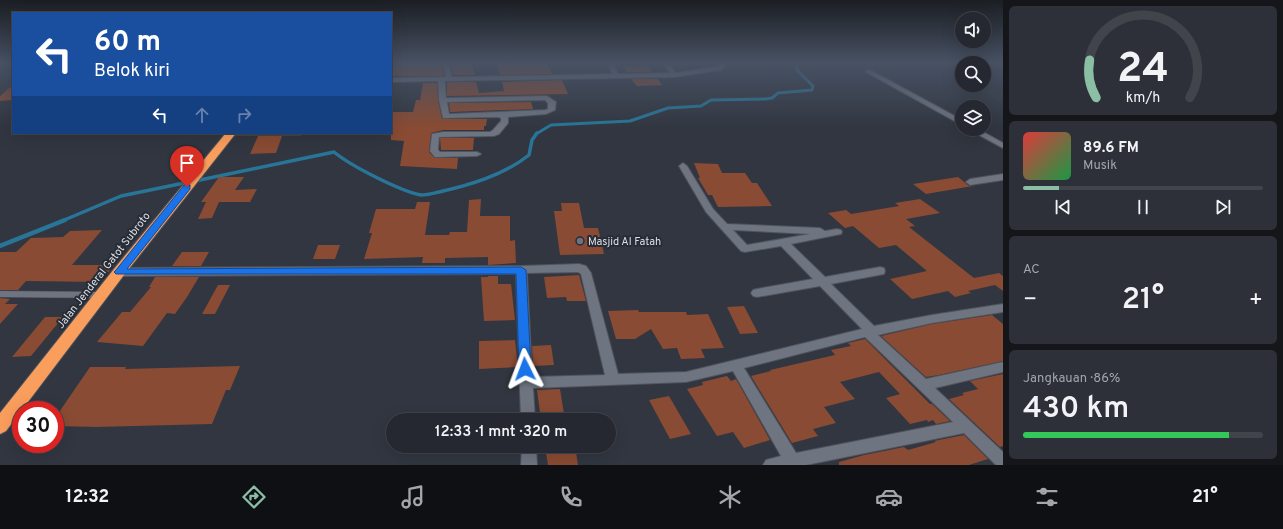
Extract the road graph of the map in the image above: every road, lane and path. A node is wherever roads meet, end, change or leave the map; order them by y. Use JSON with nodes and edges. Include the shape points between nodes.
{"nodes":[{"id":1,"x":444,"y":85,"type":"edge"},
{"id":2,"x":893,"y":85,"type":"edge"},
{"id":3,"x":443,"y":100,"type":"junction"},
{"id":4,"x":499,"y":115,"type":"junction"},
{"id":5,"x":955,"y":119,"type":"edge"},
{"id":6,"x":230,"y":134,"type":"edge"},
{"id":7,"x":985,"y":136,"type":"edge"},
{"id":8,"x":1003,"y":146,"type":"edge"},
{"id":9,"x":477,"y":154,"type":"dead end"},
{"id":10,"x":683,"y":166,"type":"dead end"},
{"id":11,"x":1001,"y":178,"type":"edge"},
{"id":12,"x":970,"y":182,"type":"dead end"},
{"id":13,"x":724,"y":227,"type":"junction"},
{"id":14,"x":783,"y":242,"type":"junction"},
{"id":15,"x":521,"y":270,"type":"junction"},
{"id":16,"x":880,"y":271,"type":"dead end"},
{"id":17,"x":119,"y":272,"type":"junction"},
{"id":18,"x":822,"y":281,"type":"junction"},
{"id":19,"x":757,"y":293,"type":"dead end"},
{"id":20,"x":0,"y":294,"type":"edge"},
{"id":21,"x":102,"y":295,"type":"junction"},
{"id":22,"x":1003,"y":308,"type":"edge"},
{"id":23,"x":869,"y":331,"type":"junction"},
{"id":24,"x":736,"y":365,"type":"junction"},
{"id":25,"x":1003,"y":368,"type":"edge"},
{"id":26,"x":613,"y":380,"type":"junction"},
{"id":27,"x":526,"y":383,"type":"junction"},
{"id":28,"x":923,"y":385,"type":"junction"},
{"id":29,"x":528,"y":413,"type":"edge"},
{"id":30,"x":0,"y":426,"type":"edge"},
{"id":31,"x":967,"y":426,"type":"junction"},
{"id":32,"x":529,"y":453,"type":"edge"},
{"id":33,"x":792,"y":460,"type":"junction"},
{"id":34,"x":1002,"y":460,"type":"edge"},
{"id":35,"x":529,"y":465,"type":"edge"},
{"id":36,"x":771,"y":465,"type":"edge"}],
"edges":[{"from":1,"to":3,"type":"street"},
{"from":2,"to":5,"type":"street"},
{"from":3,"to":4,"type":"street","via":[[446,116]]},
{"from":3,"to":4,"type":"street","via":[[547,98],[552,102],[551,110],[546,112]]},
{"from":4,"to":9,"type":"street","via":[[504,117],[505,121],[491,134],[435,136],[434,151],[438,155]]},
{"from":6,"to":17,"type":"highway","name":"Jalan Jenderal Gatot Subroto"},
{"from":7,"to":8,"type":"street"},
{"from":10,"to":13,"type":"street","via":[[709,210]]},
{"from":11,"to":12,"type":"street"},
{"from":13,"to":14,"type":"street","via":[[745,249]]},
{"from":13,"to":14,"type":"street","via":[[837,232]]},
{"from":14,"to":18,"type":"street"},
{"from":15,"to":17,"type":"street"},
{"from":15,"to":26,"type":"street","via":[[578,268],[586,273]]},
{"from":15,"to":27,"type":"street"},
{"from":16,"to":18,"type":"street"},
{"from":17,"to":21,"type":"highway","name":"Jalan Jenderal Gatot Subroto"},
{"from":18,"to":19,"type":"street"},
{"from":18,"to":23,"type":"street"},
{"from":20,"to":21,"type":"lane"},
{"from":21,"to":30,"type":"highway","name":"Jalan Jenderal Gatot Subroto"},
{"from":22,"to":23,"type":"street"},
{"from":23,"to":24,"type":"street"},
{"from":23,"to":28,"type":"street"},
{"from":24,"to":26,"type":"street","via":[[686,377]]},
{"from":24,"to":33,"type":"street"},
{"from":25,"to":28,"type":"street"},
{"from":26,"to":27,"type":"street"},
{"from":27,"to":29,"type":"street"},
{"from":28,"to":31,"type":"street"},
{"from":31,"to":33,"type":"street"},
{"from":31,"to":34,"type":"street"},
{"from":32,"to":35,"type":"street"},
{"from":33,"to":36,"type":"street"}]}
